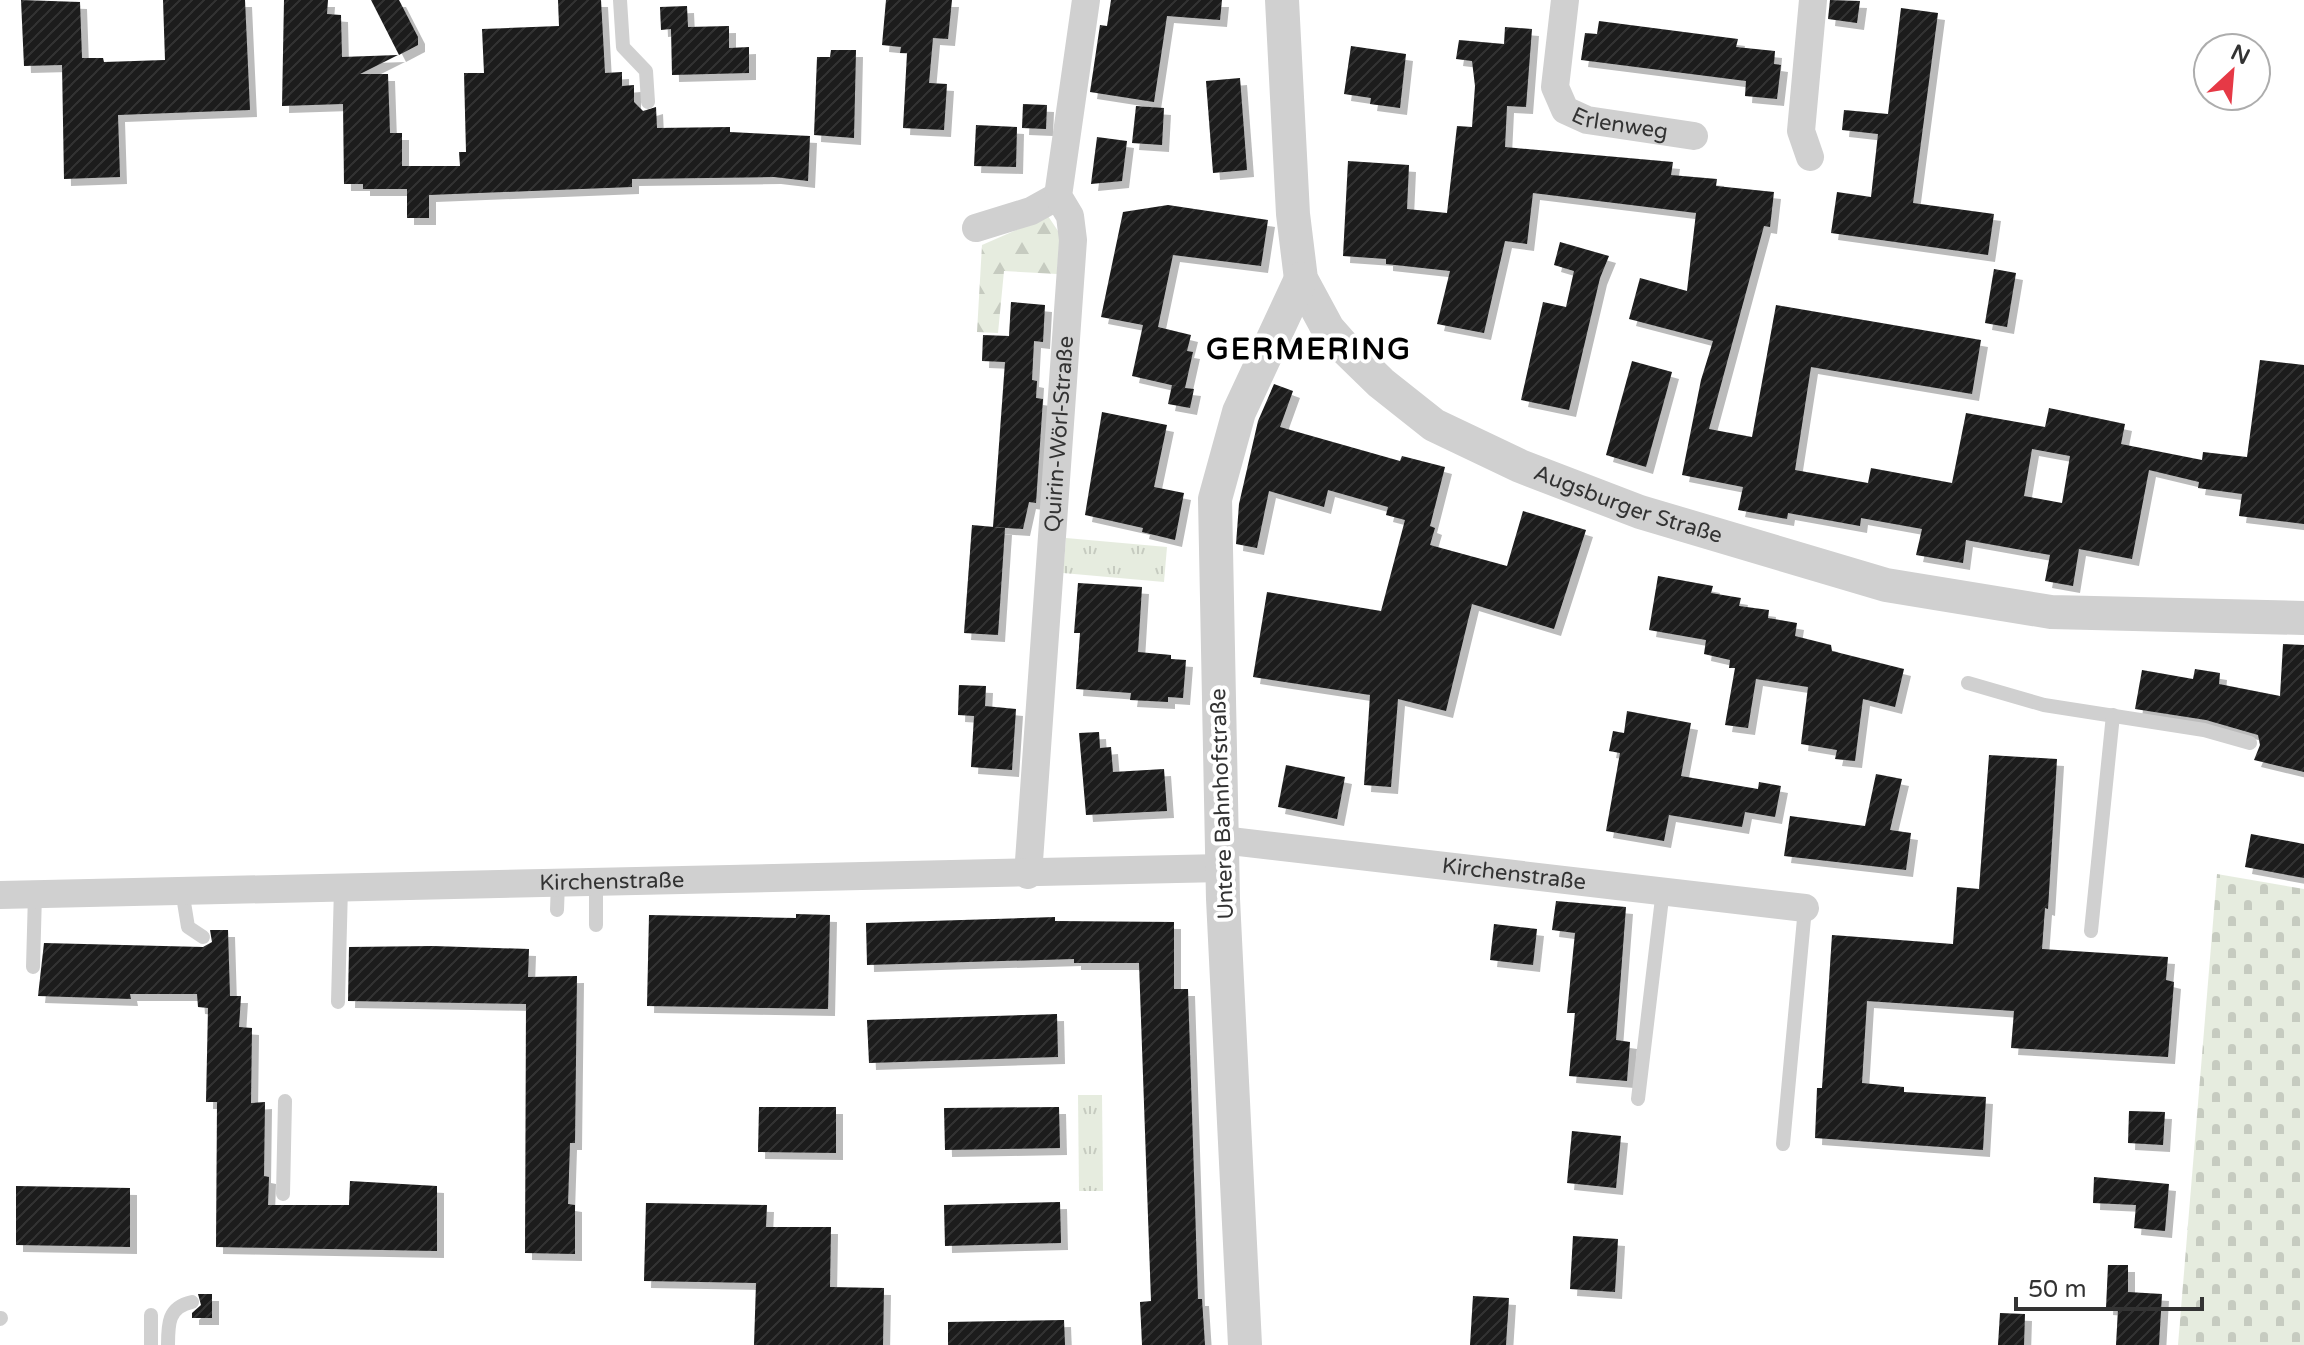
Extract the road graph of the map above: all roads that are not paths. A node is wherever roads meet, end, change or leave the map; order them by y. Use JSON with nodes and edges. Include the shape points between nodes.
{"nodes":[{"id":1,"x":620,"y":0,"type":"edge"},
{"id":2,"x":1086,"y":0,"type":"edge"},
{"id":3,"x":1282,"y":0,"type":"edge"},
{"id":4,"x":1565,"y":0,"type":"edge"},
{"id":5,"x":1813,"y":0,"type":"edge"},
{"id":6,"x":648,"y":102,"type":"dead end"},
{"id":7,"x":1694,"y":136,"type":"dead end"},
{"id":8,"x":1810,"y":157,"type":"dead end"},
{"id":9,"x":1058,"y":196,"type":"junction"},
{"id":10,"x":976,"y":228,"type":"dead end"},
{"id":11,"x":1301,"y":279,"type":"junction"},
{"id":12,"x":2304,"y":618,"type":"edge"},
{"id":13,"x":1968,"y":683,"type":"dead end"},
{"id":14,"x":2113,"y":715,"type":"junction"},
{"id":15,"x":2250,"y":743,"type":"dead end"},
{"id":16,"x":1222,"y":854,"type":"junction"},
{"id":17,"x":1028,"y":875,"type":"junction"},
{"id":18,"x":596,"y":882,"type":"junction"},
{"id":19,"x":341,"y":887,"type":"junction"},
{"id":20,"x":182,"y":890,"type":"junction"},
{"id":21,"x":1663,"y":890,"type":"junction"},
{"id":22,"x":35,"y":894,"type":"junction"},
{"id":23,"x":0,"y":895,"type":"edge"},
{"id":24,"x":1805,"y":908,"type":"joint"},
{"id":25,"x":596,"y":925,"type":"dead end"},
{"id":26,"x":2091,"y":931,"type":"dead end"},
{"id":27,"x":203,"y":937,"type":"dead end"},
{"id":28,"x":33,"y":967,"type":"dead end"},
{"id":29,"x":338,"y":1002,"type":"dead end"},
{"id":30,"x":1638,"y":1099,"type":"dead end"},
{"id":31,"x":285,"y":1101,"type":"dead end"},
{"id":32,"x":1783,"y":1144,"type":"dead end"},
{"id":33,"x":283,"y":1194,"type":"dead end"},
{"id":34,"x":192,"y":1302,"type":"dead end"},
{"id":35,"x":151,"y":1315,"type":"dead end"},
{"id":36,"x":151,"y":1345,"type":"edge"},
{"id":37,"x":168,"y":1345,"type":"edge"},
{"id":38,"x":1245,"y":1345,"type":"edge"}],
"edges":[{"from":1,"to":6,"type":"lane","via":[[623,47],[646,71]]},
{"from":2,"to":9,"type":"street","name":"Quirin-Wörl-Straße"},
{"from":3,"to":11,"type":"street","name":"Augsburger Straße"},
{"from":4,"to":7,"type":"street","name":"Erlenweg","via":[[1555,87],[1565,110],[1587,120]]},
{"from":5,"to":8,"type":"street","via":[[1801,131]]},
{"from":9,"to":10,"type":"street","via":[[1031,211]]},
{"from":9,"to":17,"type":"street","name":"Quirin-Wörl-Straße","via":[[1070,216],[1073,240]]},
{"from":11,"to":12,"type":"street","name":"Augsburger Straße","via":[[1343,346],[1434,425],[1520,466],[1650,516],[1886,585],[2029,609]]},
{"from":11,"to":16,"type":"street","name":"Untere Bahnhofstraße","via":[[1239,412],[1215,499]]},
{"from":13,"to":14,"type":"lane","via":[[2044,705]]},
{"from":14,"to":15,"type":"lane"},
{"from":14,"to":26,"type":"lane"},
{"from":16,"to":17,"type":"street","name":"Kirchenstraße"},
{"from":16,"to":21,"type":"street","name":"Kirchenstraße"},
{"from":16,"to":38,"type":"street","name":"Untere Bahnhofstraße"},
{"from":17,"to":18,"type":"street","name":"Kirchenstraße"},
{"from":18,"to":19,"type":"street","name":"Kirchenstraße","via":[[557,896]]},
{"from":18,"to":25,"type":"lane"},
{"from":19,"to":20,"type":"street","name":"Kirchenstraße"},
{"from":19,"to":29,"type":"lane"},
{"from":20,"to":22,"type":"street","name":"Kirchenstraße"},
{"from":20,"to":27,"type":"lane","via":[[188,927]]},
{"from":21,"to":24,"type":"street","name":"Kirchenstraße"},
{"from":21,"to":30,"type":"lane"},
{"from":22,"to":23,"type":"street","name":"Kirchenstraße"},
{"from":22,"to":28,"type":"lane"},
{"from":24,"to":32,"type":"lane"},
{"from":31,"to":33,"type":"lane"},
{"from":34,"to":37,"type":"lane","via":[[177,1307],[170,1317]]},
{"from":35,"to":36,"type":"lane"}]}
